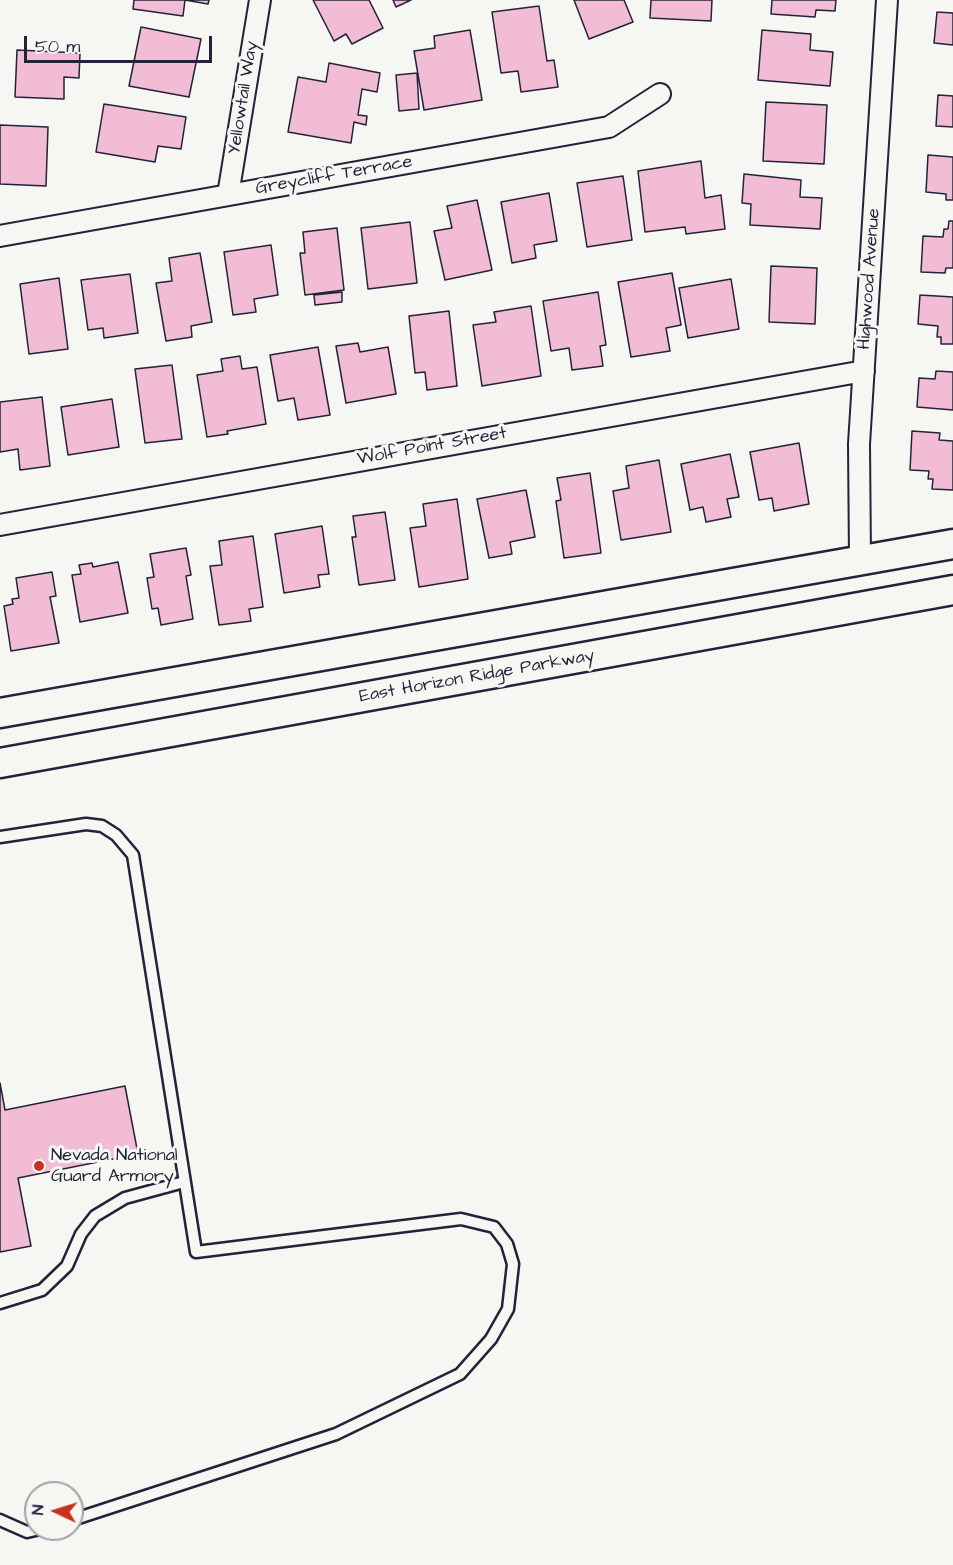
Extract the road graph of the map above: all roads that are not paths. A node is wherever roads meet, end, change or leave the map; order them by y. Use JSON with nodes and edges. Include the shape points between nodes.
{"nodes":[{"id":1,"x":260,"y":0,"type":"edge"},
{"id":2,"x":887,"y":0,"type":"edge"},
{"id":3,"x":660,"y":94,"type":"dead end"},
{"id":4,"x":228,"y":195,"type":"junction"},
{"id":5,"x":0,"y":236,"type":"edge"},
{"id":6,"x":864,"y":371,"type":"junction"},
{"id":7,"x":0,"y":525,"type":"edge"},
{"id":8,"x":953,"y":544,"type":"edge"},
{"id":9,"x":860,"y":559,"type":"junction"},
{"id":10,"x":953,"y":590,"type":"edge"},
{"id":11,"x":0,"y":713,"type":"edge"},
{"id":12,"x":0,"y":763,"type":"edge"},
{"id":13,"x":0,"y":837,"type":"edge"},
{"id":14,"x":184,"y":1182,"type":"junction"},
{"id":15,"x":0,"y":1303,"type":"edge"},
{"id":16,"x":84,"y":1516,"type":"edge"},
{"id":17,"x":0,"y":1520,"type":"edge"},
{"id":18,"x":24,"y":1531,"type":"edge"}],
"edges":[{"from":1,"to":4,"type":"street","name":"Yellowtail Way"},
{"from":2,"to":6,"type":"street","name":"Highwood Avenue"},
{"from":3,"to":4,"type":"street","name":"Greycliff Terrace","via":[[609,127]]},
{"from":4,"to":5,"type":"street","name":"Greycliff Terrace"},
{"from":6,"to":7,"type":"street","name":"Wolf Point Street"},
{"from":6,"to":9,"type":"street","name":"Highwood Avenue"},
{"from":8,"to":9,"type":"main road"},
{"from":9,"to":11,"type":"main road"},
{"from":10,"to":12,"type":"main road","name":"East Horizon Ridge Parkway"},
{"from":13,"to":14,"type":"lane","via":[[102,826],[133,855]]},
{"from":14,"to":15,"type":"lane","via":[[125,1198],[94,1216],[67,1266],[42,1290]]},
{"from":14,"to":16,"type":"lane","via":[[196,1252],[461,1220],[494,1227],[507,1244],[513,1264],[508,1309],[491,1340],[460,1374],[336,1434]]},
{"from":17,"to":18,"type":"lane"}]}
